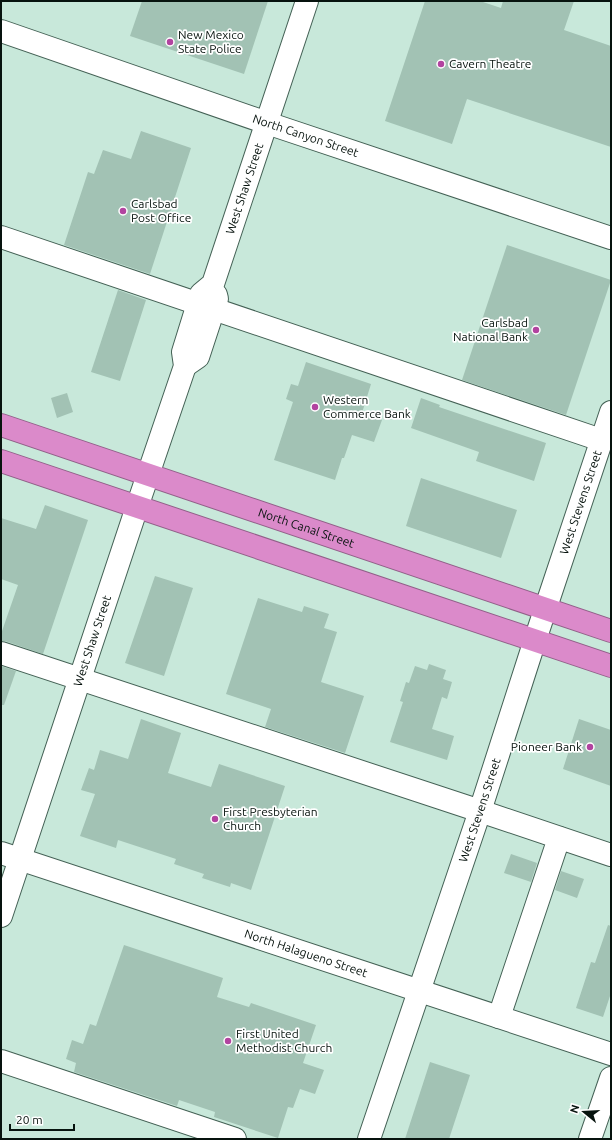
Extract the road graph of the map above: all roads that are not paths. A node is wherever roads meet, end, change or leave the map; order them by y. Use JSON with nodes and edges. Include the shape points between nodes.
{"nodes":[{"id":1,"x":307,"y":1,"type":"edge"},
{"id":2,"x":1,"y":32,"type":"edge"},
{"id":3,"x":267,"y":123,"type":"junction"},
{"id":4,"x":1,"y":237,"type":"edge"},
{"id":5,"x":611,"y":238,"type":"edge"},
{"id":6,"x":206,"y":306,"type":"junction"},
{"id":7,"x":611,"y":412,"type":"edge"},
{"id":8,"x":1,"y":425,"type":"edge"},
{"id":9,"x":601,"y":440,"type":"junction"},
{"id":10,"x":1,"y":461,"type":"edge"},
{"id":11,"x":148,"y":475,"type":"junction"},
{"id":12,"x":137,"y":507,"type":"junction"},
{"id":13,"x":545,"y":609,"type":"junction"},
{"id":14,"x":611,"y":631,"type":"edge"},
{"id":15,"x":535,"y":640,"type":"junction"},
{"id":16,"x":1,"y":653,"type":"edge"},
{"id":17,"x":611,"y":666,"type":"edge"},
{"id":18,"x":80,"y":680,"type":"junction"},
{"id":19,"x":480,"y":811,"type":"junction"},
{"id":20,"x":559,"y":838,"type":"junction"},
{"id":21,"x":11,"y":856,"type":"edge"},
{"id":22,"x":611,"y":856,"type":"edge"},
{"id":23,"x":1,"y":916,"type":"edge"},
{"id":24,"x":419,"y":991,"type":"junction"},
{"id":25,"x":499,"y":1017,"type":"junction"},
{"id":26,"x":611,"y":1054,"type":"edge"},
{"id":27,"x":1,"y":1061,"type":"edge"},
{"id":28,"x":611,"y":1078,"type":"edge"},
{"id":29,"x":235,"y":1139,"type":"edge"},
{"id":30,"x":369,"y":1139,"type":"edge"},
{"id":31,"x":590,"y":1139,"type":"edge"}],
"edges":[{"from":1,"to":3,"type":"street","name":"West Shaw Street"},
{"from":2,"to":3,"type":"street","name":"North Canyon Street"},
{"from":3,"to":5,"type":"street","name":"North Canyon Street"},
{"from":3,"to":6,"type":"street","name":"West Shaw Street","via":[[213,284],[217,299]]},
{"from":4,"to":6,"type":"street"},
{"from":6,"to":9,"type":"street"},
{"from":6,"to":11,"type":"street","name":"West Shaw Street","via":[[198,357],[185,366]]},
{"from":7,"to":9,"type":"street","name":"West Stevens Street"},
{"from":8,"to":11,"type":"highway","name":"North Canal Street"},
{"from":9,"to":13,"type":"street","name":"West Stevens Street"},
{"from":10,"to":12,"type":"highway"},
{"from":11,"to":12,"type":"street","name":"West Shaw Street"},
{"from":11,"to":13,"type":"highway","name":"North Canal Street"},
{"from":12,"to":15,"type":"highway"},
{"from":12,"to":18,"type":"street","name":"West Shaw Street"},
{"from":13,"to":14,"type":"highway","name":"North Canal Street"},
{"from":13,"to":15,"type":"street","name":"West Stevens Street"},
{"from":15,"to":17,"type":"highway"},
{"from":15,"to":19,"type":"street","name":"West Stevens Street"},
{"from":16,"to":18,"type":"street"},
{"from":18,"to":19,"type":"street"},
{"from":18,"to":21,"type":"street","name":"West Shaw Street"},
{"from":19,"to":20,"type":"street"},
{"from":19,"to":24,"type":"street","name":"West Stevens Street"},
{"from":20,"to":22,"type":"street"},
{"from":20,"to":25,"type":"street"},
{"from":21,"to":23,"type":"street","name":"West Shaw Street"},
{"from":21,"to":24,"type":"street","name":"North Halagueno Street"},
{"from":24,"to":25,"type":"street","name":"North Halagueno Street"},
{"from":24,"to":30,"type":"street","name":"West Stevens Street"},
{"from":25,"to":26,"type":"street","name":"North Halagueno Street"},
{"from":27,"to":29,"type":"street"},
{"from":28,"to":31,"type":"street"}]}
